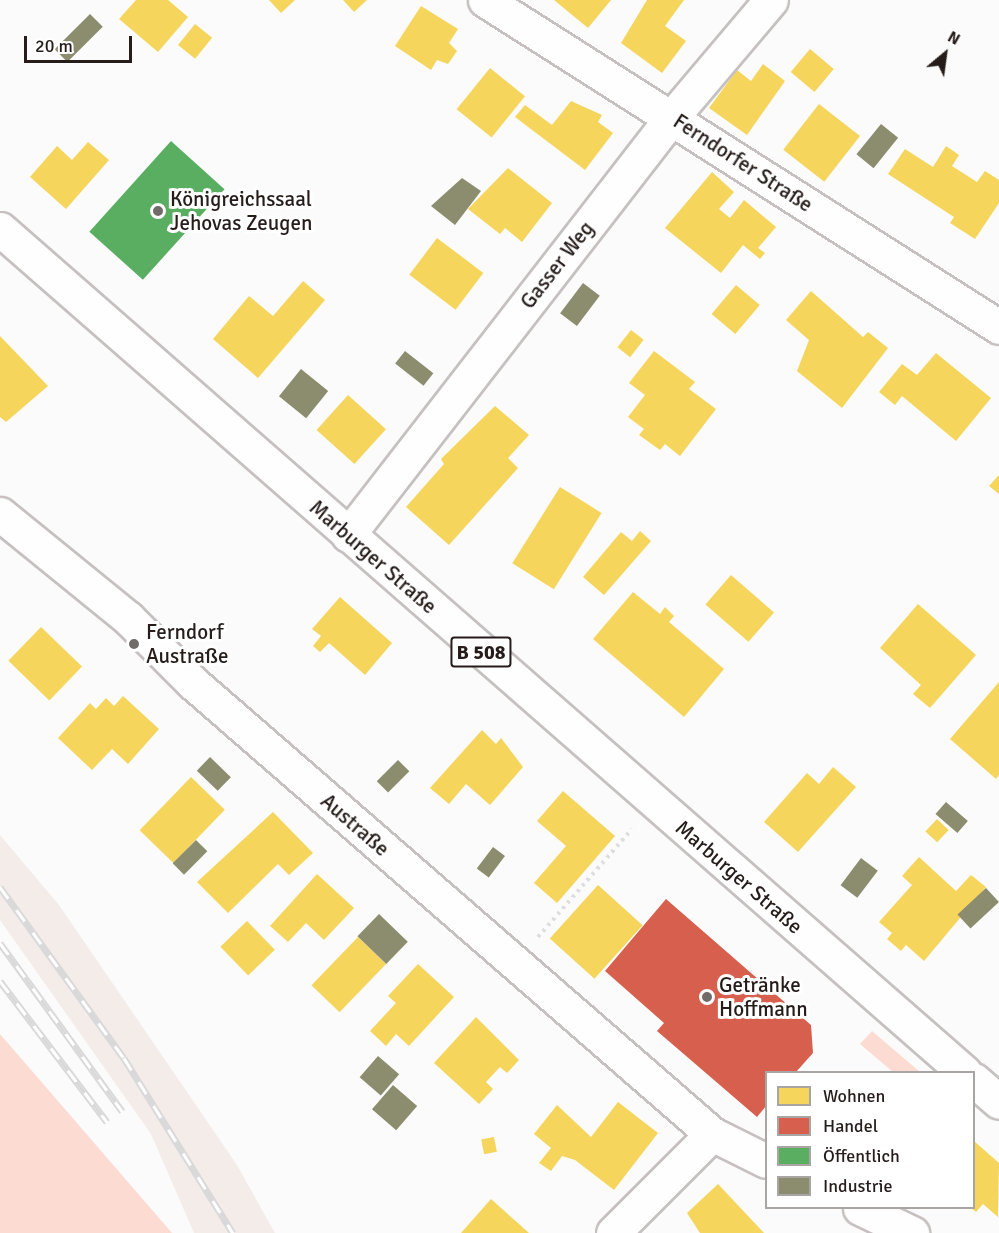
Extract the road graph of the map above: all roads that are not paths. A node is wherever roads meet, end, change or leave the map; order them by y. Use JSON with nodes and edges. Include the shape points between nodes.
{"nodes":[{"id":1,"x":485,"y":0,"type":"edge"},
{"id":2,"x":771,"y":0,"type":"edge"},
{"id":3,"x":672,"y":117,"type":"junction"},
{"id":4,"x":0,"y":229,"type":"edge"},
{"id":5,"x":999,"y":327,"type":"edge"},
{"id":6,"x":0,"y":514,"type":"edge"},
{"id":7,"x":348,"y":535,"type":"junction"},
{"id":8,"x":963,"y":1071,"type":"edge"},
{"id":9,"x":975,"y":1081,"type":"edge"},
{"id":10,"x":999,"y":1101,"type":"edge"},
{"id":11,"x":712,"y":1134,"type":"junction"},
{"id":12,"x":765,"y":1160,"type":"edge"},
{"id":13,"x":862,"y":1209,"type":"edge"},
{"id":14,"x":613,"y":1233,"type":"edge"},
{"id":15,"x":912,"y":1233,"type":"edge"}],
"edges":[{"from":1,"to":3,"type":"street","name":"Ferndorfer Straße"},
{"from":2,"to":3,"type":"street","name":"Gasser Weg"},
{"from":3,"to":5,"type":"street","name":"Ferndorfer Straße"},
{"from":3,"to":7,"type":"street","name":"Gasser Weg"},
{"from":4,"to":7,"type":"street","name":"Marburger Straße","number":"B 508"},
{"from":6,"to":11,"type":"street","name":"Austraße","via":[[128,618],[193,683]]},
{"from":7,"to":8,"type":"street","name":"Marburger Straße","number":"B 508"},
{"from":9,"to":10,"type":"street"},
{"from":11,"to":12,"type":"street","name":"Austraße"},
{"from":11,"to":14,"type":"street"},
{"from":13,"to":15,"type":"street"}]}
